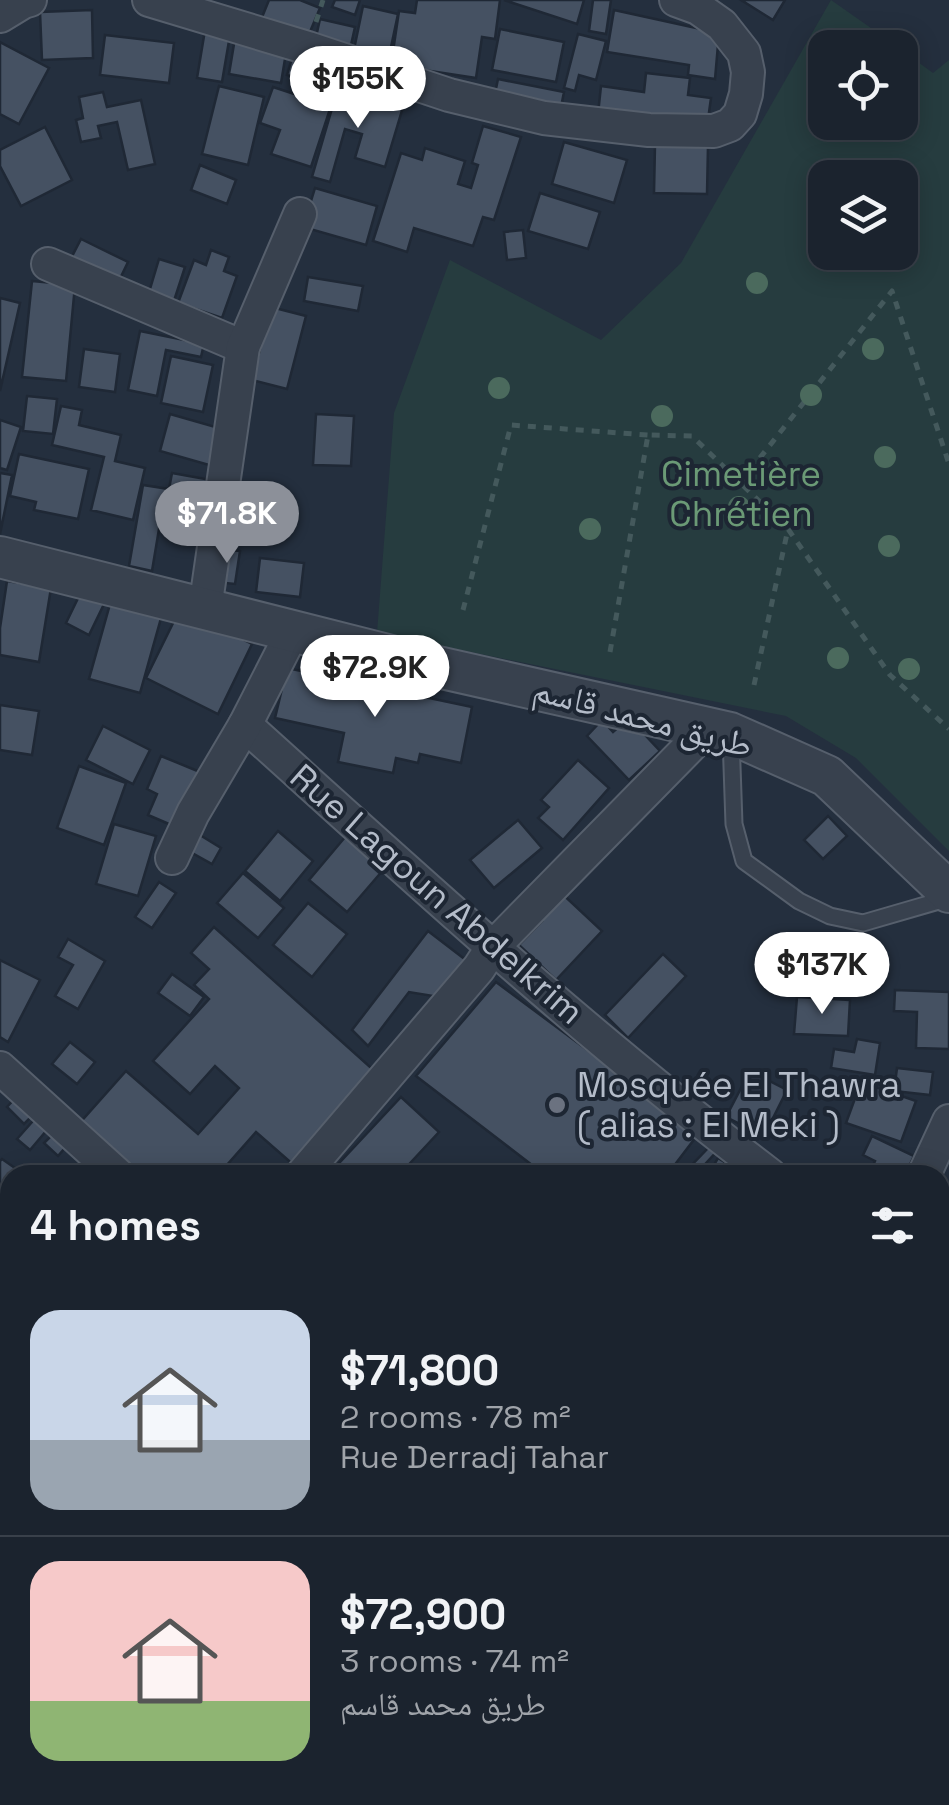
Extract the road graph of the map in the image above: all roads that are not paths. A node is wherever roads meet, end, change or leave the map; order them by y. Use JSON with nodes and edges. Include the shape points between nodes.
{"nodes":[{"id":1,"x":30,"y":0,"type":"edge"},
{"id":2,"x":149,"y":0,"type":"edge"},
{"id":3,"x":676,"y":0,"type":"edge"},
{"id":4,"x":0,"y":16,"type":"edge"},
{"id":5,"x":300,"y":214,"type":"dead end"},
{"id":6,"x":48,"y":264,"type":"dead end"},
{"id":7,"x":243,"y":347,"type":"junction"},
{"id":8,"x":0,"y":558,"type":"edge"},
{"id":9,"x":205,"y":609,"type":"junction"},
{"id":10,"x":292,"y":631,"type":"junction"},
{"id":11,"x":245,"y":724,"type":"junction"},
{"id":12,"x":719,"y":730,"type":"junction"},
{"id":13,"x":172,"y":858,"type":"dead end"},
{"id":14,"x":949,"y":895,"type":"edge"},
{"id":15,"x":492,"y":948,"type":"junction"},
{"id":16,"x":0,"y":1068,"type":"edge"},
{"id":17,"x":949,"y":1120,"type":"edge"},
{"id":18,"x":107,"y":1165,"type":"edge"},
{"id":19,"x":311,"y":1165,"type":"edge"},
{"id":20,"x":757,"y":1165,"type":"edge"},
{"id":21,"x":929,"y":1165,"type":"edge"}],
"edges":[{"from":1,"to":4,"type":"street"},
{"from":2,"to":3,"type":"street","via":[[449,95],[544,118],[714,131],[740,114],[748,72],[744,53],[722,25]]},
{"from":5,"to":7,"type":"street"},
{"from":6,"to":7,"type":"street"},
{"from":7,"to":9,"type":"street"},
{"from":8,"to":9,"type":"street","name":"طريق محمد قاسم"},
{"from":9,"to":10,"type":"street","name":"طريق محمد قاسم"},
{"from":10,"to":11,"type":"street"},
{"from":10,"to":12,"type":"street","name":"طريق محمد قاسم"},
{"from":11,"to":13,"type":"street"},
{"from":11,"to":15,"type":"street","name":"Rue Lagoun Abdelkrim"},
{"from":12,"to":14,"type":"street","name":"طريق محمد قاسم","via":[[827,776]]},
{"from":12,"to":14,"type":"lane","via":[[744,861],[800,901],[864,923]]},
{"from":12,"to":15,"type":"street"},
{"from":15,"to":19,"type":"street"},
{"from":15,"to":20,"type":"street","name":"Rue Lagoun Abdelkrim"},
{"from":16,"to":18,"type":"street"},
{"from":17,"to":21,"type":"street"}]}
